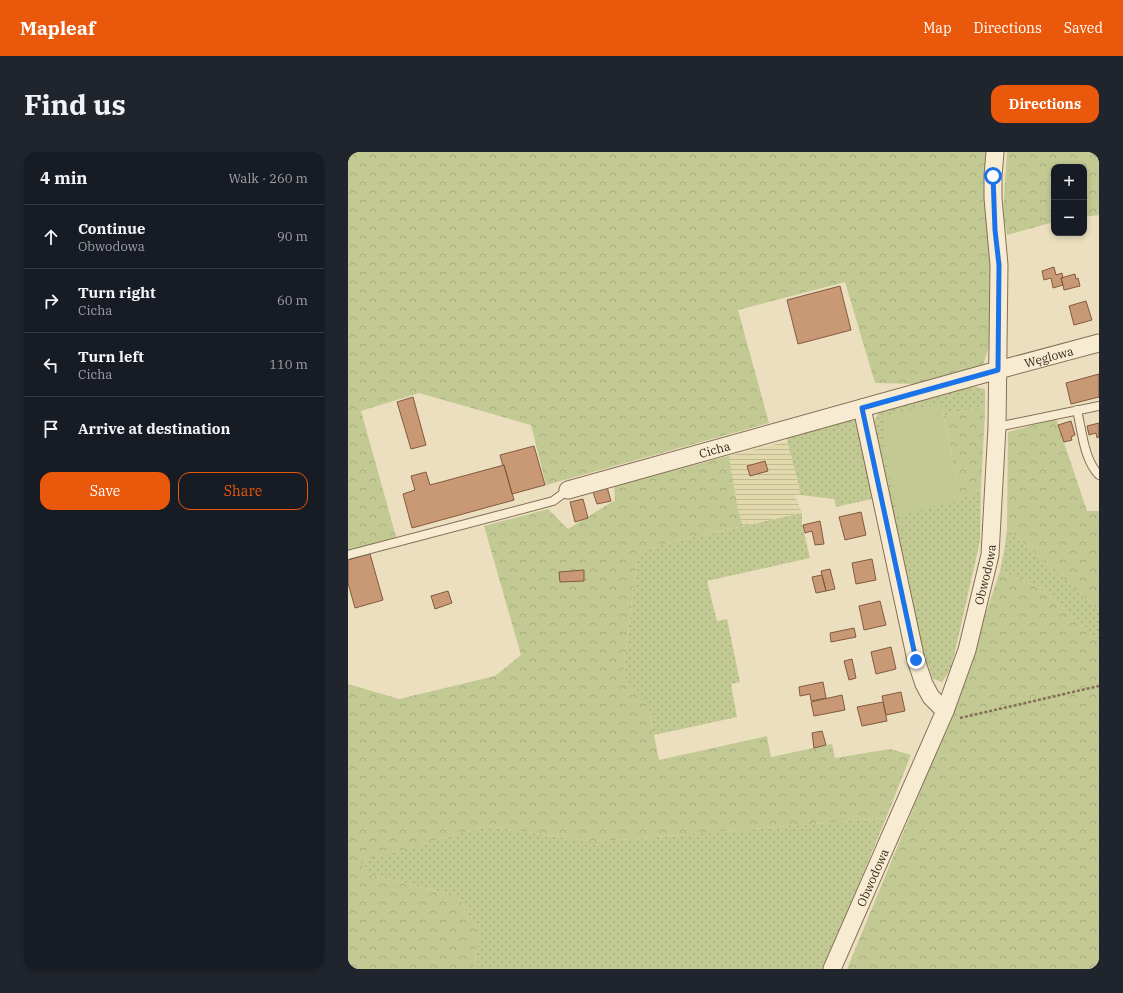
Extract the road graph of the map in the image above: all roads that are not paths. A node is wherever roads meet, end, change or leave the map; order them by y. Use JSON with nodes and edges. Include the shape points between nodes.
{"nodes":[{"id":1,"x":995,"y":152,"type":"edge"},
{"id":2,"x":1099,"y":343,"type":"edge"},
{"id":3,"x":998,"y":370,"type":"junction"},
{"id":4,"x":1099,"y":406,"type":"edge"},
{"id":5,"x":862,"y":408,"type":"junction"},
{"id":6,"x":1077,"y":410,"type":"junction"},
{"id":7,"x":997,"y":427,"type":"junction"},
{"id":8,"x":1099,"y":475,"type":"edge"},
{"id":9,"x":568,"y":490,"type":"joint"},
{"id":10,"x":348,"y":555,"type":"edge"},
{"id":11,"x":942,"y":716,"type":"junction"},
{"id":12,"x":832,"y":969,"type":"edge"}],
"edges":[{"from":1,"to":3,"type":"street","name":"Obwodowa","via":[[993,198],[999,265]]},
{"from":2,"to":3,"type":"street","name":"Węglowa"},
{"from":3,"to":5,"type":"street","name":"Cicha"},
{"from":3,"to":7,"type":"street","name":"Obwodowa"},
{"from":4,"to":6,"type":"lane"},
{"from":5,"to":9,"type":"street","name":"Cicha"},
{"from":5,"to":11,"type":"street","via":[[916,660],[924,684]]},
{"from":6,"to":7,"type":"lane"},
{"from":6,"to":8,"type":"lane","via":[[1088,458]]},
{"from":7,"to":11,"type":"street","name":"Obwodowa","via":[[990,555],[967,650]]},
{"from":9,"to":10,"type":"lane","via":[[553,501]]},
{"from":11,"to":12,"type":"street","name":"Obwodowa"}]}
